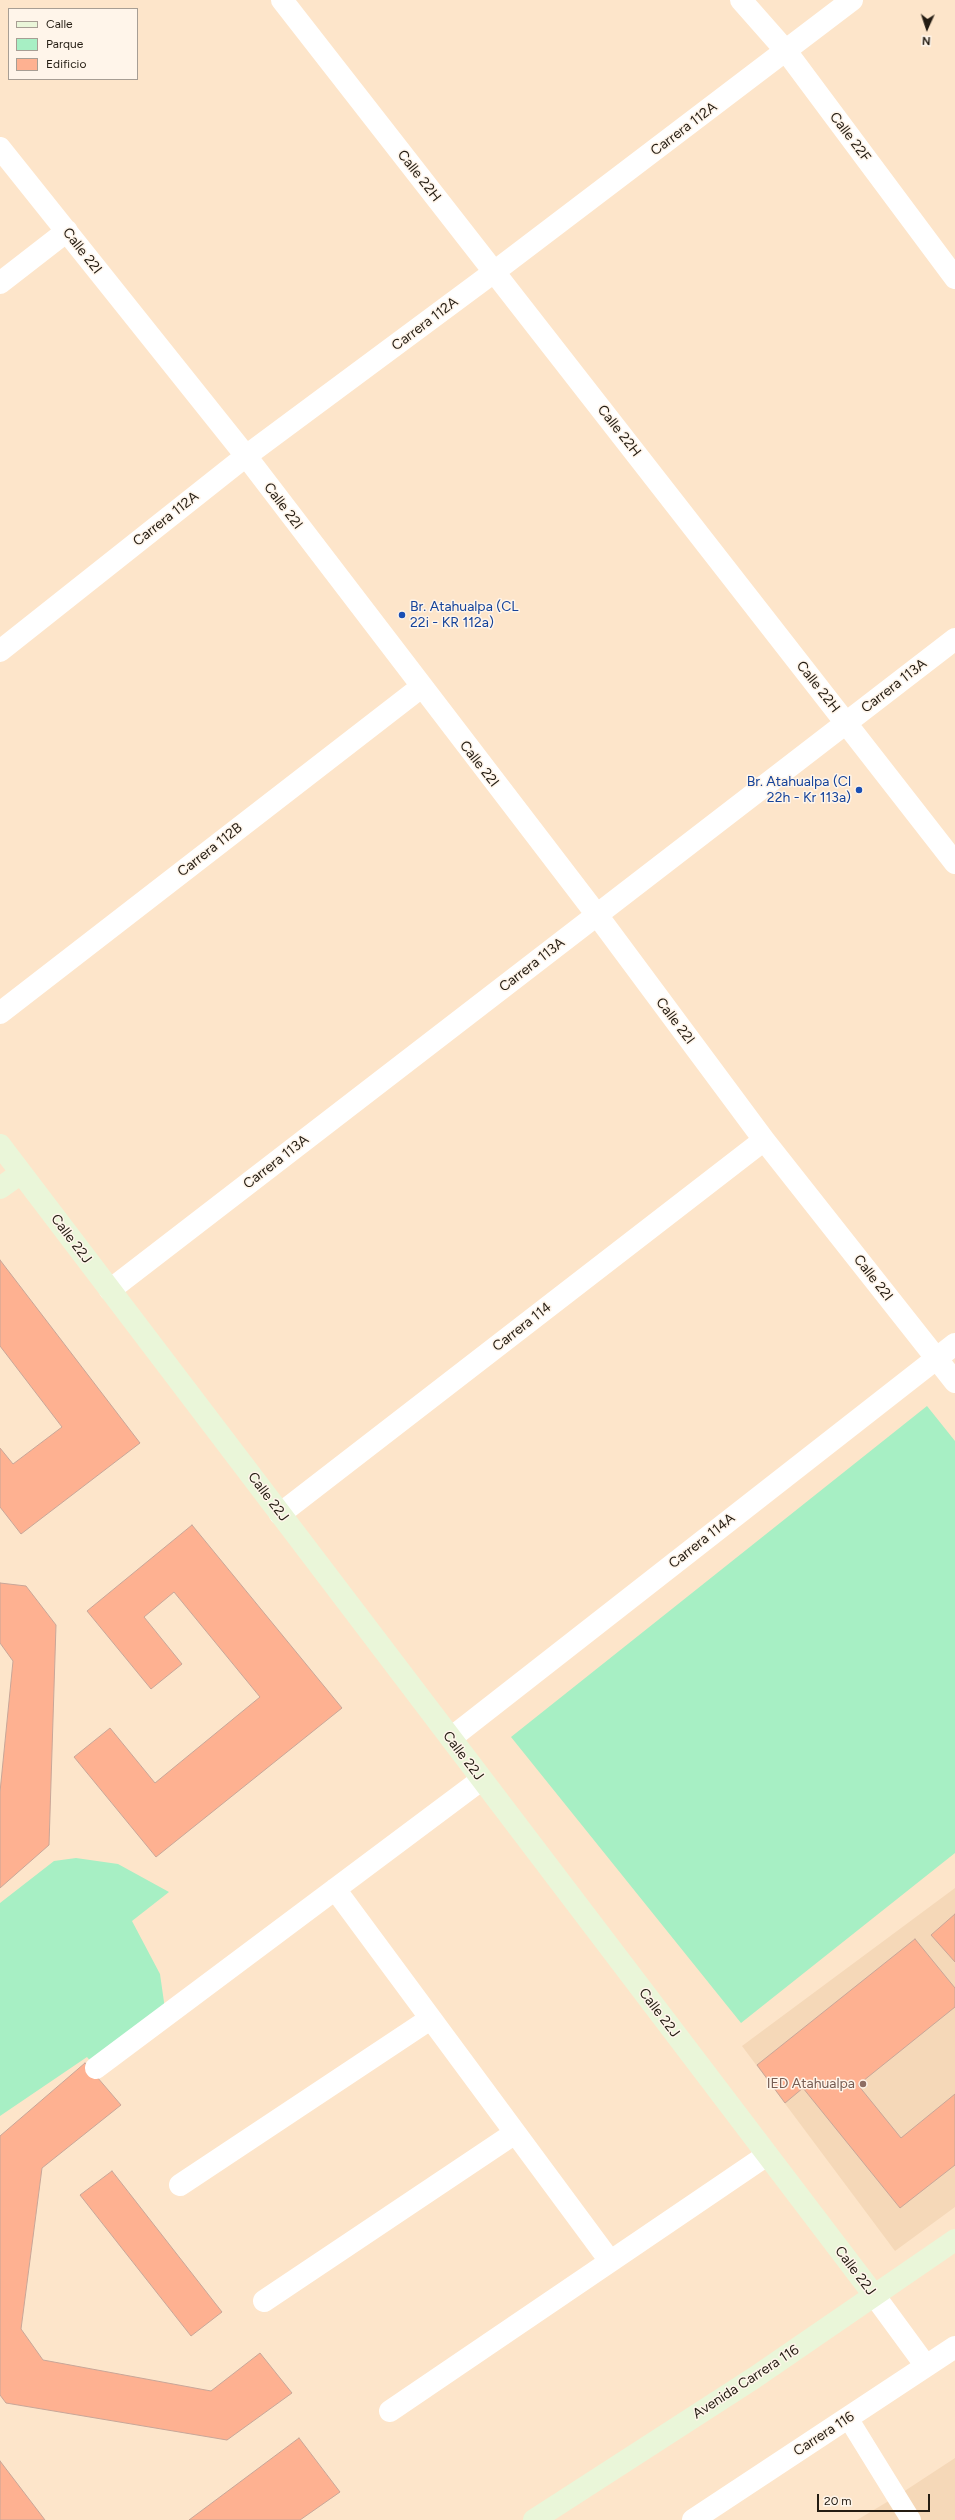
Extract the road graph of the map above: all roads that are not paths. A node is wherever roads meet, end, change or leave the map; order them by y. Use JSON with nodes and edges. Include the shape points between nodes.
{"nodes":[{"id":1,"x":282,"y":0,"type":"edge"},
{"id":2,"x":741,"y":0,"type":"edge"},
{"id":3,"x":852,"y":0,"type":"edge"},
{"id":4,"x":786,"y":52,"type":"junction"},
{"id":5,"x":0,"y":148,"type":"edge"},
{"id":6,"x":67,"y":231,"type":"junction"},
{"id":7,"x":494,"y":272,"type":"junction"},
{"id":8,"x":955,"y":278,"type":"edge"},
{"id":9,"x":0,"y":283,"type":"edge"},
{"id":10,"x":246,"y":456,"type":"junction"},
{"id":11,"x":955,"y":639,"type":"edge"},
{"id":12,"x":0,"y":651,"type":"edge"},
{"id":13,"x":420,"y":688,"type":"junction"},
{"id":14,"x":846,"y":722,"type":"junction"},
{"id":15,"x":955,"y":863,"type":"edge"},
{"id":16,"x":597,"y":915,"type":"junction"},
{"id":17,"x":0,"y":1013,"type":"edge"},
{"id":18,"x":764,"y":1140,"type":"junction"},
{"id":19,"x":0,"y":1145,"type":"edge"},
{"id":20,"x":21,"y":1173,"type":"junction"},
{"id":21,"x":0,"y":1188,"type":"edge"},
{"id":22,"x":110,"y":1290,"type":"junction"},
{"id":23,"x":955,"y":1344,"type":"edge"},
{"id":24,"x":936,"y":1358,"type":"junction"},
{"id":25,"x":955,"y":1382,"type":"edge"},
{"id":26,"x":280,"y":1514,"type":"junction"},
{"id":27,"x":451,"y":1738,"type":"junction"},
{"id":28,"x":481,"y":1780,"type":"junction"},
{"id":29,"x":335,"y":1889,"type":"junction"},
{"id":30,"x":430,"y":2019,"type":"junction"},
{"id":31,"x":96,"y":2068,"type":"dead end"},
{"id":32,"x":515,"y":2133,"type":"junction"},
{"id":33,"x":767,"y":2155,"type":"junction"},
{"id":34,"x":180,"y":2185,"type":"dead end"},
{"id":35,"x":955,"y":2240,"type":"edge"},
{"id":36,"x":610,"y":2262,"type":"junction"},
{"id":37,"x":874,"y":2295,"type":"junction"},
{"id":38,"x":264,"y":2301,"type":"dead end"},
{"id":39,"x":955,"y":2348,"type":"edge"},
{"id":40,"x":926,"y":2366,"type":"junction"},
{"id":41,"x":390,"y":2411,"type":"dead end"},
{"id":42,"x":848,"y":2418,"type":"junction"},
{"id":43,"x":534,"y":2520,"type":"edge"},
{"id":44,"x":693,"y":2520,"type":"edge"},
{"id":45,"x":911,"y":2520,"type":"edge"}],
"edges":[{"from":1,"to":7,"type":"street","name":"Calle 22H"},
{"from":2,"to":4,"type":"street","name":"Calle 22F"},
{"from":3,"to":4,"type":"street","name":"Carrera 112A"},
{"from":4,"to":7,"type":"street","name":"Carrera 112A"},
{"from":4,"to":8,"type":"street","name":"Calle 22F"},
{"from":5,"to":6,"type":"street","name":"Calle 22I"},
{"from":6,"to":9,"type":"street"},
{"from":6,"to":10,"type":"street","name":"Calle 22I"},
{"from":7,"to":10,"type":"street","name":"Carrera 112A"},
{"from":7,"to":14,"type":"street","name":"Calle 22H"},
{"from":10,"to":12,"type":"street","name":"Carrera 112A"},
{"from":10,"to":13,"type":"street","name":"Calle 22I"},
{"from":11,"to":14,"type":"street","name":"Carrera 113A"},
{"from":13,"to":16,"type":"street","name":"Calle 22I"},
{"from":13,"to":17,"type":"street","name":"Carrera 112B"},
{"from":14,"to":15,"type":"street","name":"Calle 22H"},
{"from":14,"to":16,"type":"street","name":"Carrera 113A"},
{"from":16,"to":18,"type":"street","name":"Calle 22I"},
{"from":16,"to":22,"type":"street","name":"Carrera 113A"},
{"from":18,"to":24,"type":"street","name":"Calle 22I"},
{"from":18,"to":26,"type":"street","name":"Carrera 114"},
{"from":19,"to":20,"type":"street","name":"Calle 22J"},
{"from":20,"to":21,"type":"street"},
{"from":20,"to":22,"type":"street","name":"Calle 22J"},
{"from":22,"to":26,"type":"street","name":"Calle 22J"},
{"from":23,"to":24,"type":"street","name":"Carrera 114A"},
{"from":24,"to":25,"type":"street","name":"Calle 22I"},
{"from":24,"to":27,"type":"street","name":"Carrera 114A"},
{"from":26,"to":27,"type":"street","name":"Calle 22J"},
{"from":27,"to":28,"type":"street","name":"Calle 22J"},
{"from":28,"to":29,"type":"street"},
{"from":28,"to":33,"type":"street","name":"Calle 22J"},
{"from":29,"to":30,"type":"street"},
{"from":29,"to":31,"type":"street"},
{"from":30,"to":32,"type":"street"},
{"from":30,"to":34,"type":"street"},
{"from":32,"to":36,"type":"street"},
{"from":32,"to":38,"type":"street"},
{"from":33,"to":36,"type":"street"},
{"from":33,"to":37,"type":"street","name":"Calle 22J"},
{"from":35,"to":37,"type":"street","name":"Avenida Carrera 116"},
{"from":36,"to":41,"type":"street"},
{"from":37,"to":40,"type":"street","name":"Calle 22J"},
{"from":37,"to":43,"type":"street","name":"Avenida Carrera 116","via":[[754,2378]]},
{"from":39,"to":40,"type":"street","name":"Carrera 116"},
{"from":40,"to":42,"type":"street","name":"Carrera 116"},
{"from":42,"to":44,"type":"street","name":"Carrera 116"},
{"from":42,"to":45,"type":"lane"}]}
